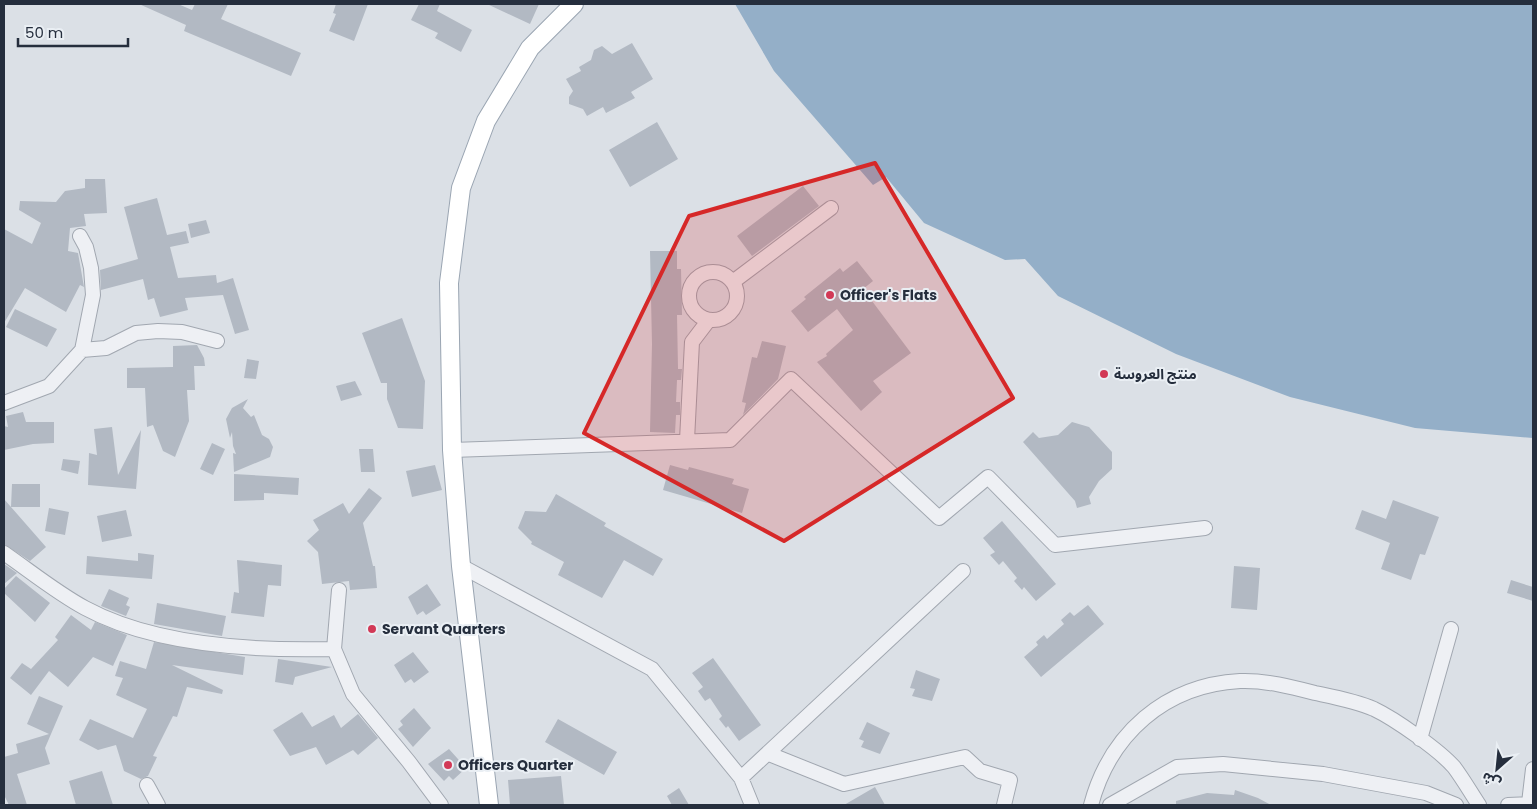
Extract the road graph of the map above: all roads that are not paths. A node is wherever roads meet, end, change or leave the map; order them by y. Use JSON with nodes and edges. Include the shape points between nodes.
{"nodes":[{"id":1,"x":574,"y":4,"type":"edge"},
{"id":2,"x":831,"y":208,"type":"dead end"},
{"id":3,"x":80,"y":236,"type":"dead end"},
{"id":4,"x":734,"y":281,"type":"junction"},
{"id":5,"x":708,"y":321,"type":"junction"},
{"id":6,"x":217,"y":341,"type":"dead end"},
{"id":7,"x":82,"y":350,"type":"junction"},
{"id":8,"x":4,"y":404,"type":"edge"},
{"id":9,"x":687,"y":440,"type":"junction"},
{"id":10,"x":452,"y":450,"type":"junction"},
{"id":11,"x":1205,"y":528,"type":"dead end"},
{"id":12,"x":4,"y":553,"type":"edge"},
{"id":13,"x":461,"y":566,"type":"junction"},
{"id":14,"x":963,"y":571,"type":"dead end"},
{"id":15,"x":339,"y":590,"type":"dead end"},
{"id":16,"x":1451,"y":629,"type":"dead end"},
{"id":17,"x":334,"y":649,"type":"junction"},
{"id":18,"x":1420,"y":739,"type":"junction"},
{"id":19,"x":769,"y":754,"type":"junction"},
{"id":20,"x":1533,"y":769,"type":"edge"},
{"id":21,"x":741,"y":778,"type":"junction"},
{"id":22,"x":147,"y":785,"type":"dead end"},
{"id":23,"x":1531,"y":803,"type":"edge"},
{"id":24,"x":158,"y":805,"type":"edge"},
{"id":25,"x":441,"y":805,"type":"edge"},
{"id":26,"x":489,"y":805,"type":"edge"},
{"id":27,"x":752,"y":805,"type":"edge"},
{"id":28,"x":1004,"y":805,"type":"edge"},
{"id":29,"x":1091,"y":805,"type":"edge"},
{"id":30,"x":1110,"y":805,"type":"edge"},
{"id":31,"x":1456,"y":805,"type":"edge"},
{"id":32,"x":1479,"y":805,"type":"edge"},
{"id":33,"x":1508,"y":805,"type":"edge"}],
"edges":[{"from":1,"to":10,"type":"main road","via":[[530,48],[486,121],[462,188],[449,283]]},
{"from":2,"to":4,"type":"street"},
{"from":3,"to":7,"type":"street","via":[[91,268],[93,295]]},
{"from":4,"to":5,"type":"street","via":[[738,301],[727,317]]},
{"from":4,"to":5,"type":"street","via":[[718,270],[698,275],[688,291],[692,310]]},
{"from":5,"to":9,"type":"street","via":[[692,342]]},
{"from":6,"to":7,"type":"street","via":[[182,332],[158,331],[136,333],[106,348]]},
{"from":7,"to":8,"type":"street","via":[[49,386]]},
{"from":9,"to":10,"type":"street"},
{"from":9,"to":11,"type":"street","via":[[730,440],[791,379],[939,518],[988,478],[1055,545]]},
{"from":10,"to":13,"type":"main road"},
{"from":12,"to":17,"type":"street","via":[[86,608],[131,627],[208,644],[286,650]]},
{"from":13,"to":21,"type":"street","via":[[652,669]]},
{"from":13,"to":26,"type":"main road"},
{"from":14,"to":19,"type":"street"},
{"from":15,"to":17,"type":"street"},
{"from":16,"to":18,"type":"street"},
{"from":17,"to":25,"type":"street","via":[[353,694]]},
{"from":18,"to":29,"type":"street","via":[[1374,709],[1337,698],[1290,687],[1242,681],[1204,685],[1176,696],[1148,713],[1118,746],[1098,781]]},
{"from":18,"to":32,"type":"street","via":[[1453,767]]},
{"from":19,"to":21,"type":"street"},
{"from":19,"to":28,"type":"street","via":[[844,784],[965,757],[980,771],[1010,780]]},
{"from":20,"to":23,"type":"street"},
{"from":21,"to":27,"type":"street"},
{"from":22,"to":24,"type":"street"},
{"from":23,"to":33,"type":"street"},
{"from":30,"to":31,"type":"street","via":[[1177,767],[1223,764],[1323,774],[1426,793]]}]}
